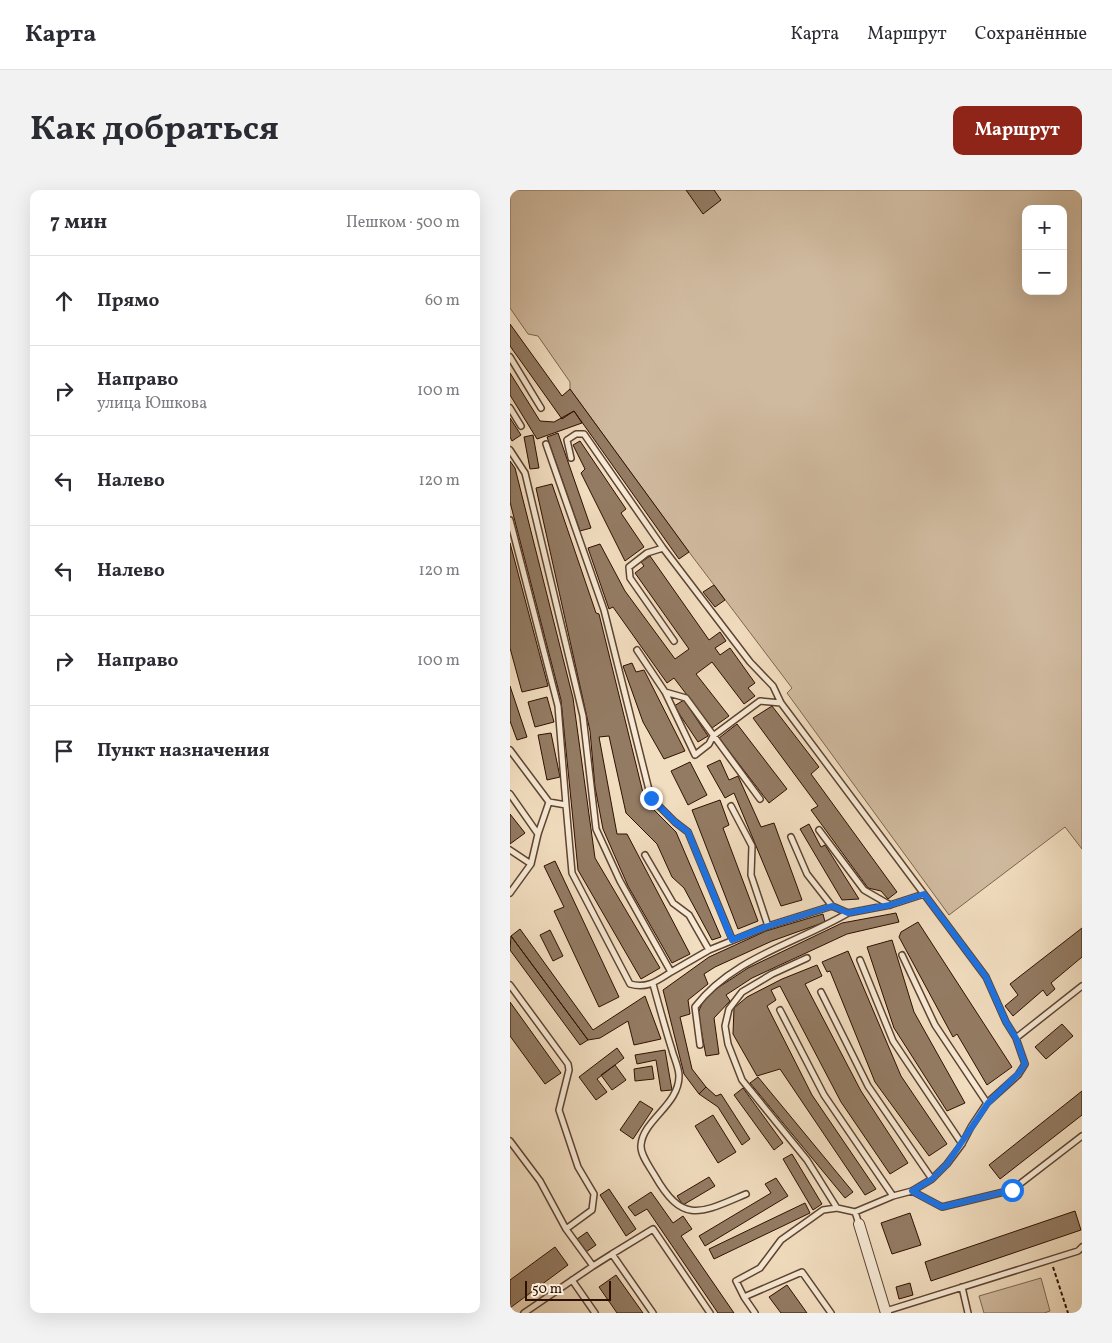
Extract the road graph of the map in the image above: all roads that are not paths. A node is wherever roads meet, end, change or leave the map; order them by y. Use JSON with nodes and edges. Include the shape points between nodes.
{"nodes":[{"id":1,"x":510,"y":357,"type":"edge"},
{"id":2,"x":510,"y":408,"type":"edge"},
{"id":3,"x":541,"y":408,"type":"dead end"},
{"id":4,"x":521,"y":426,"type":"dead end"},
{"id":5,"x":546,"y":444,"type":"dead end"},
{"id":6,"x":510,"y":450,"type":"edge"},
{"id":7,"x":571,"y":458,"type":"dead end"},
{"id":8,"x":510,"y":520,"type":"edge"},
{"id":9,"x":663,"y":548,"type":"junction"},
{"id":10,"x":674,"y":641,"type":"dead end"},
{"id":11,"x":637,"y":650,"type":"dead end"},
{"id":12,"x":665,"y":692,"type":"junction"},
{"id":13,"x":781,"y":703,"type":"junction"},
{"id":14,"x":713,"y":736,"type":"junction"},
{"id":15,"x":510,"y":750,"type":"edge"},
{"id":16,"x":510,"y":794,"type":"edge"},
{"id":17,"x":760,"y":799,"type":"dead end"},
{"id":18,"x":549,"y":802,"type":"junction"},
{"id":19,"x":566,"y":805,"type":"junction"},
{"id":20,"x":731,"y":806,"type":"dead end"},
{"id":21,"x":819,"y":830,"type":"dead end"},
{"id":22,"x":538,"y":834,"type":"junction"},
{"id":23,"x":790,"y":837,"type":"dead end"},
{"id":24,"x":510,"y":850,"type":"edge"},
{"id":25,"x":645,"y":855,"type":"dead end"},
{"id":26,"x":530,"y":864,"type":"junction"},
{"id":27,"x":510,"y":893,"type":"edge"},
{"id":28,"x":924,"y":894,"type":"junction"},
{"id":29,"x":890,"y":905,"type":"junction"},
{"id":30,"x":832,"y":906,"type":"junction"},
{"id":31,"x":848,"y":913,"type":"junction"},
{"id":32,"x":768,"y":926,"type":"junction"},
{"id":33,"x":732,"y":940,"type":"junction"},
{"id":34,"x":709,"y":950,"type":"junction"},
{"id":35,"x":902,"y":955,"type":"dead end"},
{"id":36,"x":807,"y":958,"type":"dead end"},
{"id":37,"x":860,"y":960,"type":"dead end"},
{"id":38,"x":672,"y":972,"type":"junction"},
{"id":39,"x":653,"y":984,"type":"junction"},
{"id":40,"x":510,"y":985,"type":"edge"},
{"id":41,"x":1082,"y":986,"type":"edge"},
{"id":42,"x":822,"y":992,"type":"dead end"},
{"id":43,"x":780,"y":1010,"type":"dead end"},
{"id":44,"x":1016,"y":1038,"type":"junction"},
{"id":45,"x":700,"y":1045,"type":"dead end"},
{"id":46,"x":988,"y":1103,"type":"junction"},
{"id":47,"x":1082,"y":1136,"type":"edge"},
{"id":48,"x":510,"y":1141,"type":"edge"},
{"id":49,"x":962,"y":1144,"type":"junction"},
{"id":50,"x":932,"y":1179,"type":"junction"},
{"id":51,"x":912,"y":1191,"type":"junction"},
{"id":52,"x":746,"y":1194,"type":"dead end"},
{"id":53,"x":893,"y":1196,"type":"junction"},
{"id":54,"x":837,"y":1208,"type":"junction"},
{"id":55,"x":855,"y":1212,"type":"junction"},
{"id":56,"x":859,"y":1224,"type":"joint"},
{"id":57,"x":566,"y":1229,"type":"junction"},
{"id":58,"x":1082,"y":1247,"type":"edge"},
{"id":59,"x":612,"y":1254,"type":"junction"},
{"id":60,"x":593,"y":1266,"type":"junction"},
{"id":61,"x":572,"y":1280,"type":"junction"},
{"id":62,"x":962,"y":1288,"type":"junction"},
{"id":63,"x":744,"y":1297,"type":"junction"},
{"id":64,"x":885,"y":1312,"type":"edge"},
{"id":65,"x":524,"y":1313,"type":"edge"},
{"id":66,"x":595,"y":1313,"type":"edge"},
{"id":67,"x":653,"y":1313,"type":"edge"},
{"id":68,"x":710,"y":1313,"type":"edge"},
{"id":69,"x":754,"y":1313,"type":"edge"},
{"id":70,"x":831,"y":1313,"type":"edge"},
{"id":71,"x":968,"y":1313,"type":"edge"}],
"edges":[{"from":1,"to":3,"type":"lane"},
{"from":2,"to":4,"type":"lane"},
{"from":5,"to":33,"type":"lane","via":[[604,610],[651,798],[688,832]]},
{"from":6,"to":38,"type":"lane","via":[[525,473],[583,716],[596,829],[620,881]]},
{"from":7,"to":9,"type":"lane","via":[[567,440],[576,434],[584,434]]},
{"from":8,"to":19,"type":"lane","via":[[558,706]]},
{"from":9,"to":10,"type":"lane","via":[[647,553],[629,567],[630,578]]},
{"from":9,"to":13,"type":"lane","via":[[750,662],[773,686]]},
{"from":11,"to":12,"type":"lane"},
{"from":12,"to":14,"type":"lane","via":[[686,698]]},
{"from":12,"to":14,"type":"lane","via":[[695,755],[709,744]]},
{"from":13,"to":14,"type":"lane","via":[[760,701]]},
{"from":13,"to":28,"type":"lane"},
{"from":14,"to":17,"type":"lane"},
{"from":15,"to":18,"type":"lane"},
{"from":16,"to":22,"type":"lane"},
{"from":18,"to":19,"type":"lane"},
{"from":18,"to":22,"type":"lane"},
{"from":19,"to":39,"type":"lane","via":[[572,873],[630,984],[640,987]]},
{"from":20,"to":32,"type":"lane","via":[[752,846],[751,874]]},
{"from":21,"to":29,"type":"lane","via":[[864,890]]},
{"from":22,"to":26,"type":"lane"},
{"from":23,"to":30,"type":"lane","via":[[807,874]]},
{"from":24,"to":26,"type":"lane"},
{"from":25,"to":34,"type":"lane","via":[[673,903],[689,914]]},
{"from":26,"to":27,"type":"lane"},
{"from":28,"to":29,"type":"lane"},
{"from":28,"to":44,"type":"lane","via":[[986,977]]},
{"from":29,"to":31,"type":"lane"},
{"from":30,"to":31,"type":"lane"},
{"from":30,"to":32,"type":"lane"},
{"from":31,"to":45,"type":"lane","via":[[729,974],[706,992],[695,1007]]},
{"from":32,"to":33,"type":"lane"},
{"from":33,"to":34,"type":"lane"},
{"from":34,"to":38,"type":"lane"},
{"from":35,"to":46,"type":"lane","via":[[935,1025]]},
{"from":36,"to":54,"type":"lane","via":[[742,992],[729,1009],[725,1026],[728,1044],[742,1080],[807,1160]]},
{"from":37,"to":49,"type":"lane","via":[[893,1041]]},
{"from":38,"to":39,"type":"lane"},
{"from":39,"to":52,"type":"lane","via":[[679,1076],[674,1095],[648,1129],[641,1144],[642,1152],[664,1191],[690,1212],[709,1210]]},
{"from":40,"to":57,"type":"lane","via":[[568,1064],[560,1110],[578,1167],[594,1194],[592,1210]]},
{"from":41,"to":44,"type":"lane"},
{"from":42,"to":50,"type":"lane","via":[[868,1086]]},
{"from":43,"to":53,"type":"lane","via":[[824,1095]]},
{"from":44,"to":46,"type":"lane","via":[[1025,1064]]},
{"from":46,"to":49,"type":"lane"},
{"from":47,"to":51,"type":"lane","via":[[1012,1190],[942,1207]]},
{"from":48,"to":57,"type":"lane","via":[[540,1181]]},
{"from":49,"to":50,"type":"lane"},
{"from":50,"to":51,"type":"lane"},
{"from":51,"to":53,"type":"lane"},
{"from":53,"to":55,"type":"lane"},
{"from":54,"to":55,"type":"lane"},
{"from":54,"to":63,"type":"lane","via":[[823,1210],[782,1240],[760,1268],[736,1280]]},
{"from":55,"to":56,"type":"lane"},
{"from":56,"to":64,"type":"street"},
{"from":57,"to":60,"type":"lane"},
{"from":58,"to":62,"type":"lane"},
{"from":59,"to":60,"type":"lane"},
{"from":59,"to":67,"type":"lane"},
{"from":59,"to":68,"type":"lane","via":[[653,1229]]},
{"from":60,"to":61,"type":"lane"},
{"from":61,"to":65,"type":"lane"},
{"from":61,"to":66,"type":"lane"},
{"from":62,"to":64,"type":"lane"},
{"from":62,"to":71,"type":"lane"},
{"from":63,"to":69,"type":"lane"},
{"from":63,"to":70,"type":"lane","via":[[802,1272]]}]}
